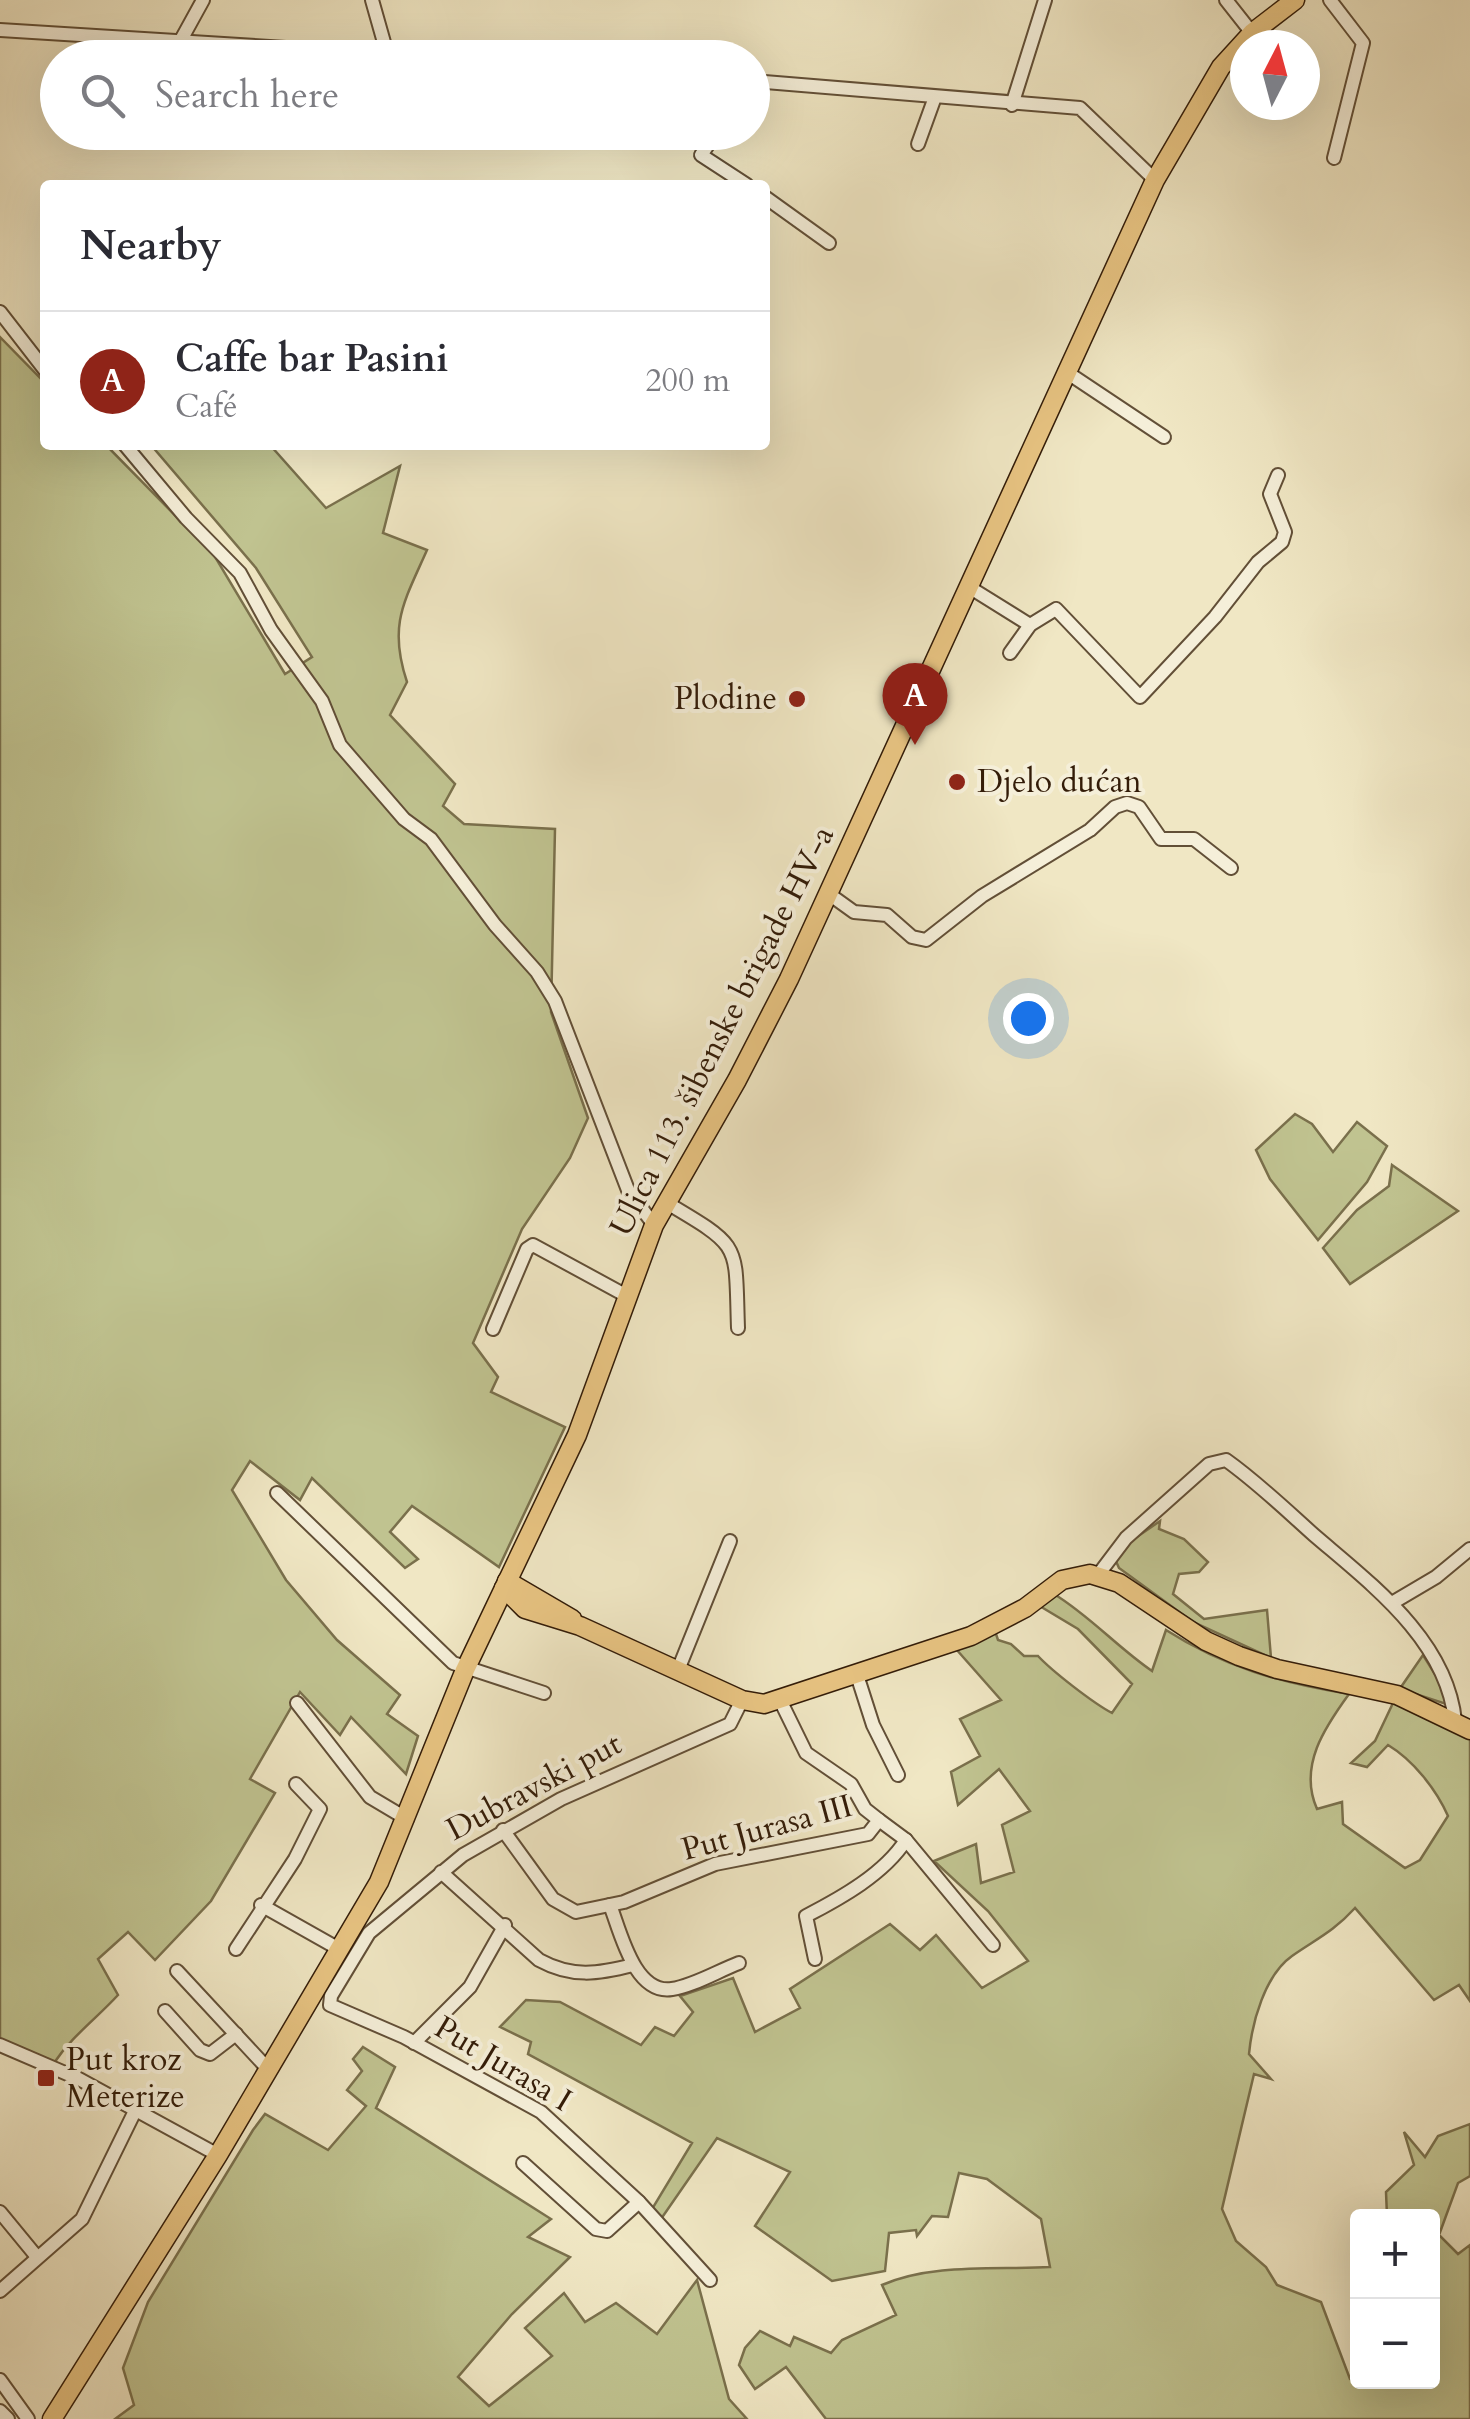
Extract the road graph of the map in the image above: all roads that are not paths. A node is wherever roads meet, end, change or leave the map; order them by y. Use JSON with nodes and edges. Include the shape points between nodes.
{"nodes":[{"id":1,"x":203,"y":0,"type":"edge"},
{"id":2,"x":372,"y":0,"type":"edge"},
{"id":3,"x":1045,"y":0,"type":"edge"},
{"id":4,"x":1226,"y":0,"type":"edge"},
{"id":5,"x":1296,"y":0,"type":"edge"},
{"id":6,"x":1330,"y":0,"type":"edge"},
{"id":7,"x":1274,"y":7,"type":"edge"},
{"id":8,"x":0,"y":30,"type":"edge"},
{"id":9,"x":1250,"y":30,"type":"edge"},
{"id":10,"x":1255,"y":30,"type":"edge"},
{"id":11,"x":181,"y":40,"type":"joint"},
{"id":12,"x":383,"y":40,"type":"edge"},
{"id":13,"x":1230,"y":57,"type":"edge"},
{"id":14,"x":770,"y":82,"type":"edge"},
{"id":15,"x":935,"y":97,"type":"junction"},
{"id":16,"x":1012,"y":105,"type":"junction"},
{"id":17,"x":918,"y":144,"type":"dead end"},
{"id":18,"x":704,"y":150,"type":"edge"},
{"id":19,"x":1334,"y":158,"type":"dead end"},
{"id":20,"x":740,"y":180,"type":"edge"},
{"id":21,"x":1155,"y":180,"type":"junction"},
{"id":22,"x":770,"y":201,"type":"edge"},
{"id":23,"x":828,"y":243,"type":"dead end"},
{"id":24,"x":0,"y":312,"type":"edge"},
{"id":25,"x":40,"y":364,"type":"edge"},
{"id":26,"x":1065,"y":371,"type":"junction"},
{"id":27,"x":1164,"y":437,"type":"dead end"},
{"id":28,"x":129,"y":450,"type":"edge"},
{"id":29,"x":1278,"y":475,"type":"dead end"},
{"id":30,"x":969,"y":588,"type":"junction"},
{"id":31,"x":1030,"y":625,"type":"junction"},
{"id":32,"x":1010,"y":653,"type":"dead end"},
{"id":33,"x":1231,"y":868,"type":"dead end"},
{"id":34,"x":828,"y":894,"type":"junction"},
{"id":35,"x":667,"y":1203,"type":"junction"},
{"id":36,"x":654,"y":1225,"type":"junction"},
{"id":37,"x":625,"y":1295,"type":"junction"},
{"id":38,"x":738,"y":1328,"type":"dead end"},
{"id":39,"x":492,"y":1329,"type":"dead end"},
{"id":40,"x":277,"y":1493,"type":"dead end"},
{"id":41,"x":730,"y":1541,"type":"dead end"},
{"id":42,"x":1470,"y":1549,"type":"edge"},
{"id":43,"x":1098,"y":1575,"type":"junction"},
{"id":44,"x":505,"y":1585,"type":"junction"},
{"id":45,"x":1392,"y":1603,"type":"junction"},
{"id":46,"x":525,"y":1609,"type":"junction"},
{"id":47,"x":580,"y":1626,"type":"junction"},
{"id":48,"x":482,"y":1632,"type":"junction"},
{"id":49,"x":464,"y":1670,"type":"junction"},
{"id":50,"x":678,"y":1670,"type":"junction"},
{"id":51,"x":857,"y":1675,"type":"junction"},
{"id":52,"x":544,"y":1693,"type":"dead end"},
{"id":53,"x":742,"y":1700,"type":"junction"},
{"id":54,"x":781,"y":1702,"type":"junction"},
{"id":55,"x":297,"y":1703,"type":"dead end"},
{"id":56,"x":1463,"y":1725,"type":"edge"},
{"id":57,"x":898,"y":1775,"type":"dead end"},
{"id":58,"x":296,"y":1784,"type":"dead end"},
{"id":59,"x":407,"y":1819,"type":"junction"},
{"id":60,"x":879,"y":1820,"type":"junction"},
{"id":61,"x":503,"y":1830,"type":"junction"},
{"id":62,"x":906,"y":1840,"type":"junction"},
{"id":63,"x":441,"y":1872,"type":"junction"},
{"id":64,"x":261,"y":1905,"type":"junction"},
{"id":65,"x":610,"y":1905,"type":"junction"},
{"id":66,"x":505,"y":1925,"type":"junction"},
{"id":67,"x":994,"y":1944,"type":"dead end"},
{"id":68,"x":236,"y":1949,"type":"dead end"},
{"id":69,"x":339,"y":1949,"type":"junction"},
{"id":70,"x":815,"y":1959,"type":"dead end"},
{"id":71,"x":739,"y":1962,"type":"dead end"},
{"id":72,"x":633,"y":1965,"type":"junction"},
{"id":73,"x":177,"y":1971,"type":"dead end"},
{"id":74,"x":331,"y":1996,"type":"joint"},
{"id":75,"x":165,"y":2011,"type":"dead end"},
{"id":76,"x":236,"y":2034,"type":"junction"},
{"id":77,"x":414,"y":2042,"type":"junction"},
{"id":78,"x":0,"y":2045,"type":"edge"},
{"id":79,"x":268,"y":2070,"type":"junction"},
{"id":80,"x":136,"y":2110,"type":"junction"},
{"id":81,"x":218,"y":2155,"type":"junction"},
{"id":82,"x":523,"y":2163,"type":"dead end"},
{"id":83,"x":639,"y":2202,"type":"junction"},
{"id":84,"x":0,"y":2212,"type":"edge"},
{"id":85,"x":37,"y":2256,"type":"junction"},
{"id":86,"x":710,"y":2280,"type":"dead end"},
{"id":87,"x":0,"y":2292,"type":"edge"},
{"id":88,"x":2,"y":2385,"type":"edge"},
{"id":89,"x":0,"y":2411,"type":"edge"},
{"id":90,"x":8,"y":2419,"type":"edge"},
{"id":91,"x":28,"y":2419,"type":"edge"},
{"id":92,"x":52,"y":2419,"type":"edge"}],
"edges":[{"from":1,"to":11,"type":"street"},
{"from":2,"to":12,"type":"street"},
{"from":3,"to":16,"type":"street"},
{"from":4,"to":9,"type":"street"},
{"from":5,"to":7,"type":"main road","name":"Ulica 113. šibenske brigade HV-a"},
{"from":6,"to":19,"type":"street","via":[[1363,43]]},
{"from":7,"to":10,"type":"main road","name":"Ulica 113. šibenske brigade HV-a"},
{"from":8,"to":11,"type":"street"},
{"from":13,"to":21,"type":"main road","name":"Ulica 113. šibenske brigade HV-a"},
{"from":14,"to":15,"type":"street"},
{"from":15,"to":16,"type":"street"},
{"from":15,"to":17,"type":"street"},
{"from":16,"to":21,"type":"street","via":[[1080,108]]},
{"from":18,"to":20,"type":"street"},
{"from":21,"to":26,"type":"main road","name":"Ulica 113. šibenske brigade HV-a"},
{"from":22,"to":23,"type":"street"},
{"from":24,"to":25,"type":"street"},
{"from":26,"to":27,"type":"street"},
{"from":26,"to":30,"type":"main road","name":"Ulica 113. šibenske brigade HV-a"},
{"from":28,"to":36,"type":"street","via":[[240,573],[322,702],[340,744],[404,819],[432,839],[538,972],[628,1190]]},
{"from":29,"to":31,"type":"street","via":[[1270,494],[1285,532],[1282,542],[1140,697],[1056,609]]},
{"from":30,"to":31,"type":"street"},
{"from":30,"to":34,"type":"main road","name":"Ulica 113. šibenske brigade HV-a"},
{"from":31,"to":32,"type":"street"},
{"from":33,"to":34,"type":"street","via":[[1194,839],[1161,839],[1139,807],[1127,803],[926,940],[912,937],[888,915],[854,912]]},
{"from":34,"to":35,"type":"main road","name":"Ulica 113. šibenske brigade HV-a","via":[[738,1080]]},
{"from":35,"to":36,"type":"main road","name":"Ulica 113. šibenske brigade HV-a"},
{"from":35,"to":38,"type":"street","via":[[732,1247],[740,1274]]},
{"from":36,"to":37,"type":"main road","name":"Ulica 113. šibenske brigade HV-a"},
{"from":37,"to":39,"type":"street","via":[[533,1245]]},
{"from":37,"to":44,"type":"main road","name":"Ulica 113. šibenske brigade HV-a","via":[[577,1435]]},
{"from":40,"to":49,"type":"street"},
{"from":41,"to":50,"type":"street"},
{"from":42,"to":45,"type":"street"},
{"from":43,"to":45,"type":"street","via":[[1126,1538],[1209,1464],[1226,1460]]},
{"from":43,"to":51,"type":"main road","via":[[1062,1580],[971,1636]]},
{"from":43,"to":56,"type":"main road","via":[[1239,1656],[1397,1695]]},
{"from":44,"to":46,"type":"main road"},
{"from":44,"to":47,"type":"main road","via":[[554,1605]]},
{"from":44,"to":48,"type":"main road","name":"Ulica 113. šibenske brigade HV-a"},
{"from":45,"to":56,"type":"street","via":[[1433,1656]]},
{"from":46,"to":47,"type":"main road"},
{"from":46,"to":48,"type":"main road"},
{"from":47,"to":50,"type":"main road"},
{"from":48,"to":49,"type":"main road","name":"Ulica 113. šibenske brigade HV-a"},
{"from":49,"to":52,"type":"street"},
{"from":49,"to":59,"type":"main road","name":"Ulica 113. šibenske brigade HV-a"},
{"from":50,"to":53,"type":"main road"},
{"from":51,"to":54,"type":"main road"},
{"from":51,"to":57,"type":"street"},
{"from":53,"to":54,"type":"main road"},
{"from":53,"to":61,"type":"street","name":"Dubravski put","via":[[730,1724]]},
{"from":54,"to":60,"type":"street","name":"Put Jurasa III","via":[[806,1753],[851,1784]]},
{"from":55,"to":59,"type":"street","via":[[370,1797]]},
{"from":58,"to":64,"type":"street","via":[[320,1809]]},
{"from":59,"to":69,"type":"main road","name":"Ulica 113. šibenske brigade HV-a"},
{"from":60,"to":62,"type":"street","name":"Put Jurasa III"},
{"from":60,"to":65,"type":"street","name":"Put Jurasa III","via":[[868,1834],[715,1864]]},
{"from":61,"to":63,"type":"street","name":"Dubravski put"},
{"from":61,"to":65,"type":"street","name":"Put Jurasa III","via":[[563,1908]]},
{"from":62,"to":67,"type":"street","name":"Put Jurasa III"},
{"from":62,"to":70,"type":"street","name":"Put Jurasa III","via":[[839,1899],[806,1916]]},
{"from":63,"to":66,"type":"street"},
{"from":63,"to":74,"type":"street","name":"Dubravski put","via":[[369,1933]]},
{"from":64,"to":68,"type":"street"},
{"from":64,"to":69,"type":"street"},
{"from":65,"to":72,"type":"street"},
{"from":66,"to":72,"type":"street","via":[[556,1969],[578,1975]]},
{"from":66,"to":77,"type":"street","via":[[470,1987]]},
{"from":69,"to":79,"type":"main road","name":"Ulica 113. šibenske brigade HV-a"},
{"from":71,"to":72,"type":"street","via":[[669,1990],[651,1984]]},
{"from":73,"to":76,"type":"street"},
{"from":74,"to":77,"type":"street","name":"Put Jurasa I","via":[[330,2005],[341,2012]]},
{"from":75,"to":76,"type":"street","via":[[210,2054]]},
{"from":76,"to":79,"type":"street"},
{"from":77,"to":83,"type":"street","name":"Put Jurasa I","via":[[542,2112]]},
{"from":78,"to":80,"type":"street"},
{"from":79,"to":81,"type":"main road","name":"Ulica 113. šibenske brigade HV-a"},
{"from":80,"to":81,"type":"street"},
{"from":80,"to":85,"type":"street","via":[[82,2219]]},
{"from":81,"to":92,"type":"main road","name":"Ulica 113. šibenske brigade HV-a"},
{"from":82,"to":83,"type":"street","via":[[596,2229],[607,2230]]},
{"from":83,"to":86,"type":"street","name":"Put Jurasa I"},
{"from":84,"to":85,"type":"street"},
{"from":85,"to":87,"type":"street"},
{"from":88,"to":91,"type":"street"},
{"from":89,"to":90,"type":"street"}]}
